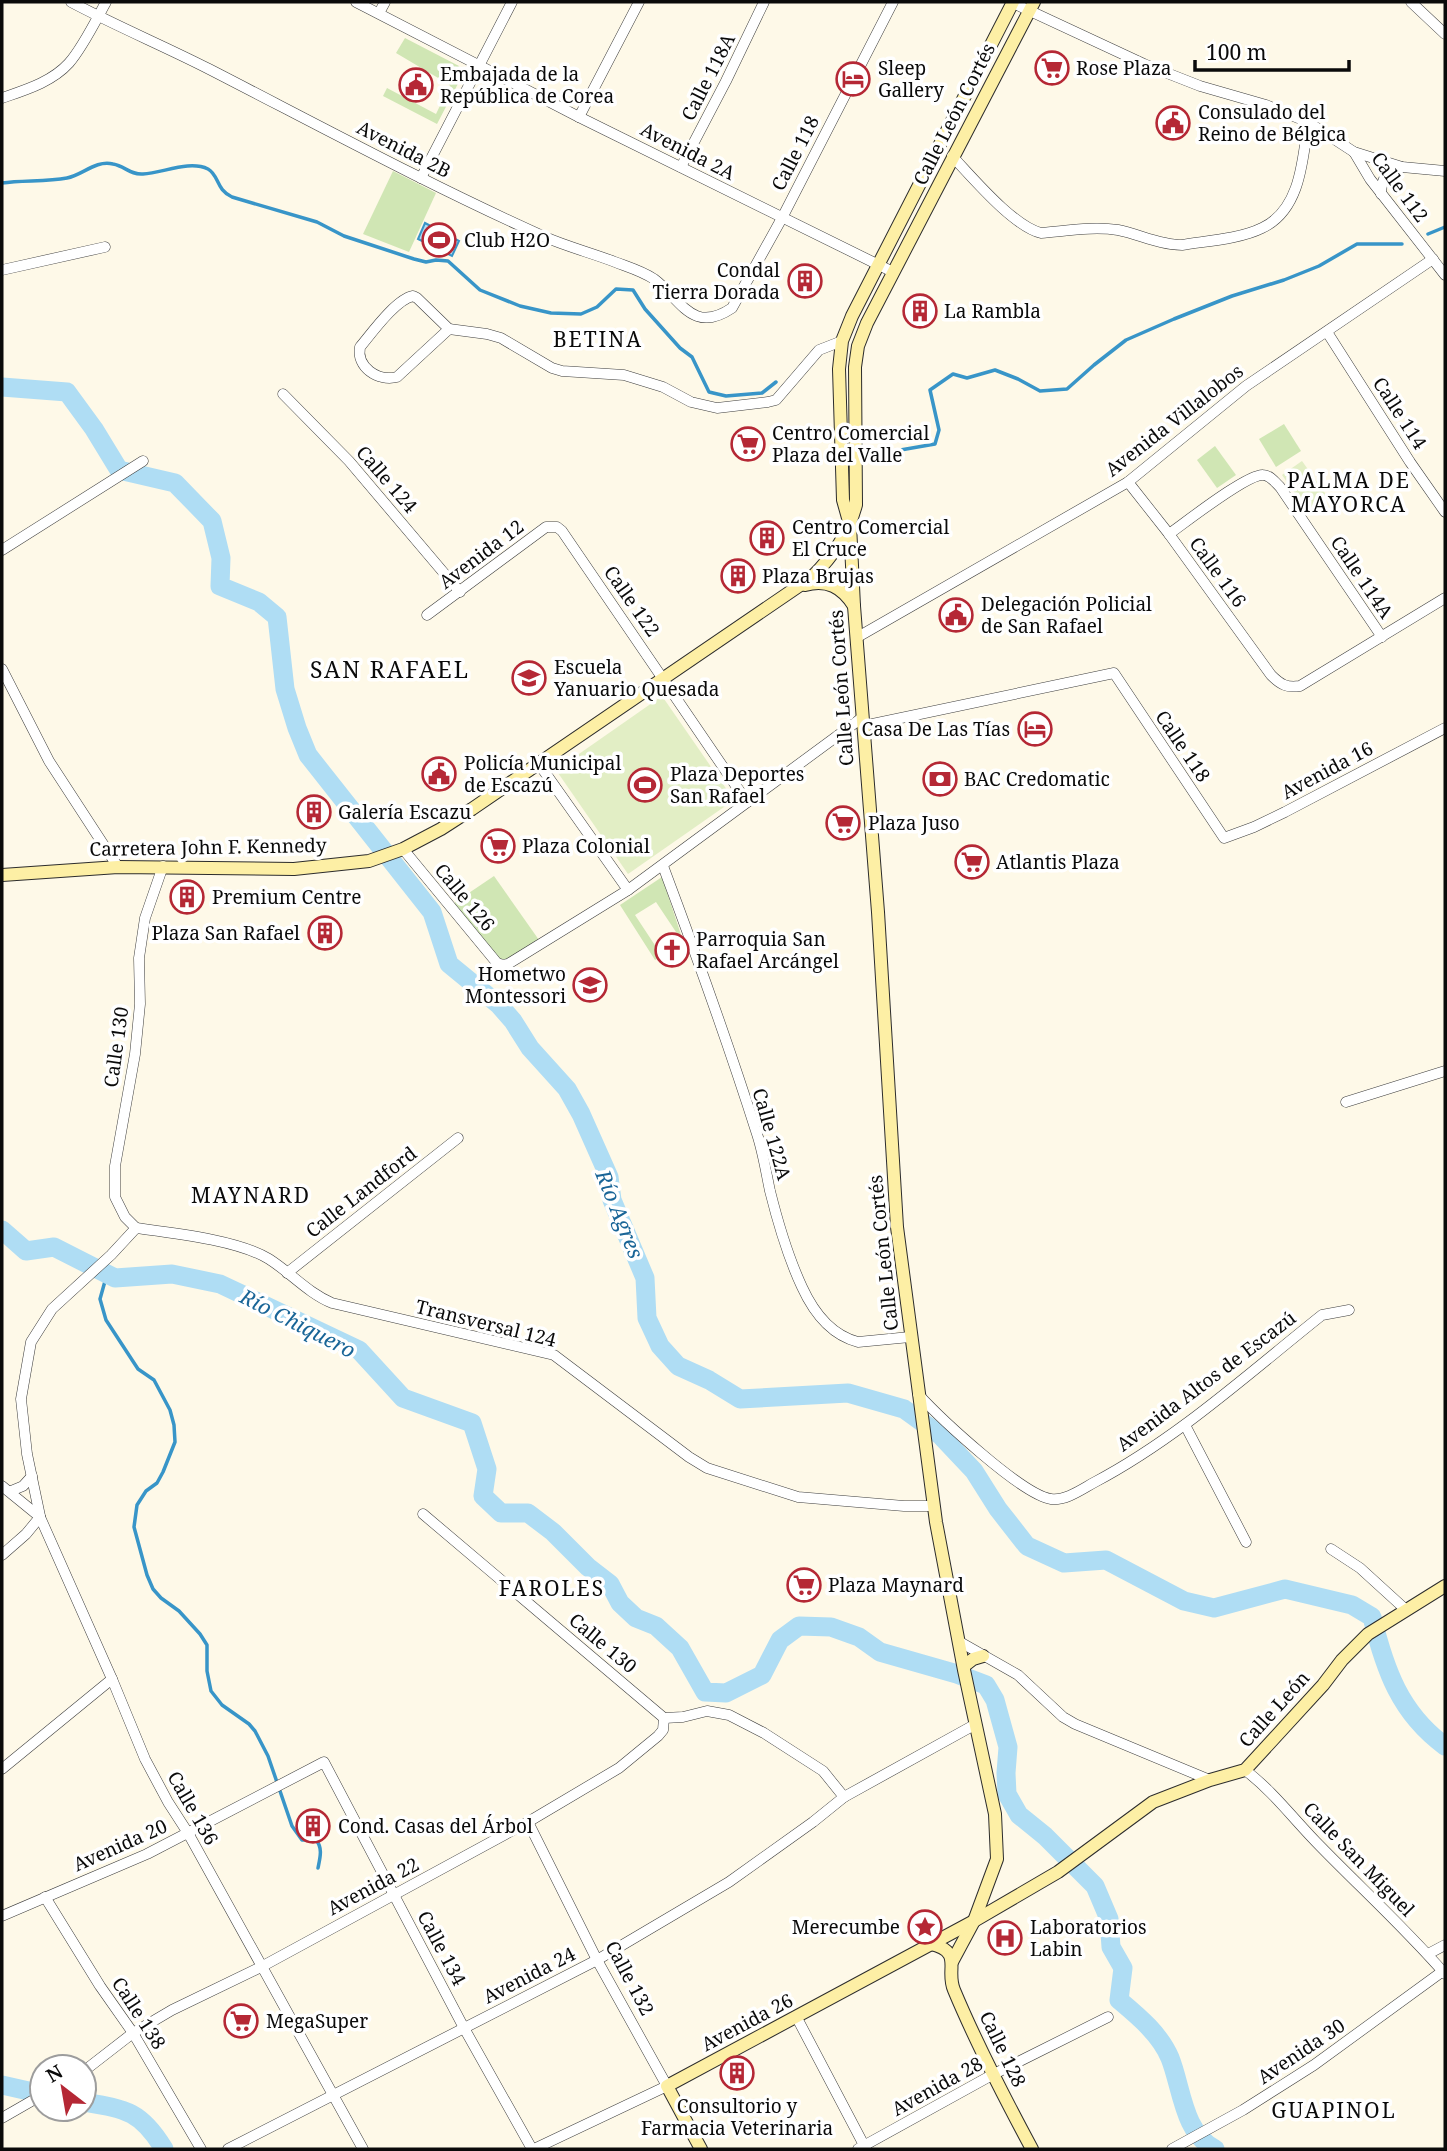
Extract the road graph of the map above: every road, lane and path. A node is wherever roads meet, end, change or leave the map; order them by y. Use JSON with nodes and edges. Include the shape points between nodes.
{"nodes":[{"id":1,"x":71,"y":2,"type":"edge"},
{"id":2,"x":106,"y":2,"type":"edge"},
{"id":3,"x":356,"y":2,"type":"edge"},
{"id":4,"x":384,"y":2,"type":"edge"},
{"id":5,"x":512,"y":2,"type":"edge"},
{"id":6,"x":639,"y":2,"type":"edge"},
{"id":7,"x":764,"y":2,"type":"edge"},
{"id":8,"x":893,"y":2,"type":"edge"},
{"id":9,"x":1013,"y":2,"type":"edge"},
{"id":10,"x":1413,"y":4,"type":"edge"},
{"id":11,"x":1032,"y":6,"type":"edge"},
{"id":12,"x":379,"y":13,"type":"junction"},
{"id":13,"x":99,"y":16,"type":"junction"},
{"id":14,"x":1445,"y":34,"type":"edge"},
{"id":15,"x":480,"y":66,"type":"junction"},
{"id":16,"x":2,"y":98,"type":"edge"},
{"id":17,"x":579,"y":117,"type":"junction"},
{"id":18,"x":1308,"y":122,"type":"junction"},
{"id":19,"x":1353,"y":152,"type":"junction"},
{"id":20,"x":952,"y":156,"type":"junction"},
{"id":21,"x":681,"y":167,"type":"junction"},
{"id":22,"x":1402,"y":167,"type":"junction"},
{"id":23,"x":1445,"y":171,"type":"edge"},
{"id":24,"x":421,"y":178,"type":"junction"},
{"id":25,"x":1381,"y":194,"type":"junction"},
{"id":26,"x":782,"y":218,"type":"junction"},
{"id":27,"x":105,"y":247,"type":"dead end"},
{"id":28,"x":1433,"y":259,"type":"junction"},
{"id":29,"x":878,"y":265,"type":"junction"},
{"id":30,"x":2,"y":270,"type":"edge"},
{"id":31,"x":893,"y":272,"type":"junction"},
{"id":32,"x":1445,"y":275,"type":"edge"},
{"id":33,"x":721,"y":315,"type":"joint"},
{"id":34,"x":449,"y":329,"type":"junction"},
{"id":35,"x":1327,"y":332,"type":"junction"},
{"id":36,"x":842,"y":341,"type":"junction"},
{"id":37,"x":283,"y":394,"type":"dead end"},
{"id":38,"x":143,"y":461,"type":"dead end"},
{"id":39,"x":1128,"y":482,"type":"junction"},
{"id":40,"x":843,"y":505,"type":"junction"},
{"id":41,"x":1445,"y":512,"type":"edge"},
{"id":42,"x":850,"y":525,"type":"junction"},
{"id":43,"x":557,"y":527,"type":"joint"},
{"id":44,"x":1169,"y":534,"type":"junction"},
{"id":45,"x":2,"y":550,"type":"edge"},
{"id":46,"x":827,"y":562,"type":"junction"},
{"id":47,"x":795,"y":590,"type":"junction"},
{"id":48,"x":460,"y":592,"type":"junction"},
{"id":49,"x":1445,"y":598,"type":"edge"},
{"id":50,"x":854,"y":606,"type":"junction"},
{"id":51,"x":427,"y":615,"type":"dead end"},
{"id":52,"x":1382,"y":637,"type":"junction"},
{"id":53,"x":856,"y":638,"type":"junction"},
{"id":54,"x":2,"y":669,"type":"edge"},
{"id":55,"x":663,"y":678,"type":"junction"},
{"id":56,"x":863,"y":722,"type":"junction"},
{"id":57,"x":1445,"y":728,"type":"edge"},
{"id":58,"x":538,"y":764,"type":"junction"},
{"id":59,"x":747,"y":802,"type":"junction"},
{"id":60,"x":1224,"y":838,"type":"joint"},
{"id":61,"x":398,"y":851,"type":"junction"},
{"id":62,"x":163,"y":866,"type":"junction"},
{"id":63,"x":663,"y":866,"type":"junction"},
{"id":64,"x":118,"y":867,"type":"junction"},
{"id":65,"x":2,"y":875,"type":"edge"},
{"id":66,"x":628,"y":890,"type":"junction"},
{"id":67,"x":1445,"y":1071,"type":"edge"},
{"id":68,"x":1346,"y":1102,"type":"dead end"},
{"id":69,"x":458,"y":1138,"type":"dead end"},
{"id":70,"x":136,"y":1228,"type":"junction"},
{"id":71,"x":287,"y":1273,"type":"junction"},
{"id":72,"x":1349,"y":1310,"type":"dead end"},
{"id":73,"x":910,"y":1337,"type":"junction"},
{"id":74,"x":918,"y":1393,"type":"junction"},
{"id":75,"x":1185,"y":1425,"type":"junction"},
{"id":76,"x":32,"y":1476,"type":"junction"},
{"id":77,"x":6,"y":1488,"type":"edge"},
{"id":78,"x":934,"y":1506,"type":"junction"},
{"id":79,"x":423,"y":1514,"type":"dead end"},
{"id":80,"x":40,"y":1517,"type":"junction"},
{"id":81,"x":1246,"y":1542,"type":"dead end"},
{"id":82,"x":1331,"y":1549,"type":"dead end"},
{"id":83,"x":2,"y":1555,"type":"edge"},
{"id":84,"x":1445,"y":1586,"type":"edge"},
{"id":85,"x":1405,"y":1609,"type":"junction"},
{"id":86,"x":960,"y":1642,"type":"junction"},
{"id":87,"x":983,"y":1656,"type":"junction"},
{"id":88,"x":964,"y":1668,"type":"junction"},
{"id":89,"x":113,"y":1679,"type":"junction"},
{"id":90,"x":664,"y":1718,"type":"junction"},
{"id":91,"x":976,"y":1724,"type":"junction"},
{"id":92,"x":324,"y":1762,"type":"joint"},
{"id":93,"x":2,"y":1769,"type":"edge"},
{"id":94,"x":1245,"y":1770,"type":"junction"},
{"id":95,"x":1210,"y":1780,"type":"junction"},
{"id":96,"x":844,"y":1797,"type":"junction"},
{"id":97,"x":528,"y":1822,"type":"junction"},
{"id":98,"x":188,"y":1833,"type":"junction"},
{"id":99,"x":985,"y":1891,"type":"junction"},
{"id":100,"x":395,"y":1895,"type":"junction"},
{"id":101,"x":45,"y":1897,"type":"junction"},
{"id":102,"x":1000,"y":1906,"type":"junction"},
{"id":103,"x":2,"y":1916,"type":"edge"},
{"id":104,"x":974,"y":1921,"type":"junction"},
{"id":105,"x":931,"y":1944,"type":"junction"},
{"id":106,"x":1445,"y":1945,"type":"edge"},
{"id":107,"x":1428,"y":1954,"type":"junction"},
{"id":108,"x":597,"y":1960,"type":"junction"},
{"id":109,"x":953,"y":1962,"type":"junction"},
{"id":110,"x":261,"y":1967,"type":"junction"},
{"id":111,"x":1444,"y":1973,"type":"edge"},
{"id":112,"x":1108,"y":2017,"type":"dead end"},
{"id":113,"x":797,"y":2018,"type":"junction"},
{"id":114,"x":464,"y":2028,"type":"junction"},
{"id":115,"x":133,"y":2033,"type":"junction"},
{"id":116,"x":98,"y":2060,"type":"edge"},
{"id":117,"x":992,"y":2075,"type":"junction"},
{"id":118,"x":667,"y":2086,"type":"junction"},
{"id":119,"x":333,"y":2096,"type":"junction"},
{"id":120,"x":28,"y":2103,"type":"edge"},
{"id":121,"x":2,"y":2118,"type":"edge"},
{"id":122,"x":863,"y":2148,"type":"edge"},
{"id":123,"x":201,"y":2149,"type":"edge"},
{"id":124,"x":228,"y":2149,"type":"edge"},
{"id":125,"x":363,"y":2149,"type":"edge"},
{"id":126,"x":533,"y":2149,"type":"edge"},
{"id":127,"x":701,"y":2149,"type":"edge"},
{"id":128,"x":1032,"y":2149,"type":"edge"},
{"id":129,"x":1172,"y":2149,"type":"edge"}],
"edges":[{"from":1,"to":13,"type":"street","name":"Avenida 2B"},
{"from":2,"to":13,"type":"street"},
{"from":3,"to":12,"type":"street","name":"Avenida 2A"},
{"from":4,"to":12,"type":"street"},
{"from":5,"to":15,"type":"street"},
{"from":6,"to":17,"type":"street"},
{"from":7,"to":21,"type":"street","name":"Calle 118A"},
{"from":8,"to":26,"type":"street","name":"Calle 118"},
{"from":9,"to":11,"type":"street"},
{"from":9,"to":29,"type":"main road","name":"Calle León Cortés"},
{"from":10,"to":14,"type":"street"},
{"from":11,"to":18,"type":"street","via":[[1101,46]]},
{"from":11,"to":20,"type":"main road","name":"Calle León Cortés"},
{"from":12,"to":15,"type":"street","name":"Avenida 2A"},
{"from":13,"to":16,"type":"street","via":[[70,62],[55,75]]},
{"from":13,"to":24,"type":"street","name":"Avenida 2B"},
{"from":15,"to":17,"type":"street","name":"Avenida 2A"},
{"from":15,"to":24,"type":"street"},
{"from":17,"to":21,"type":"street","name":"Avenida 2A"},
{"from":18,"to":19,"type":"street"},
{"from":18,"to":20,"type":"street","via":[[1301,173],[1278,218],[1261,229],[1182,245],[1118,230],[1031,231]]},
{"from":19,"to":22,"type":"street"},
{"from":19,"to":25,"type":"street","name":"Calle 112"},
{"from":20,"to":31,"type":"main road","name":"Calle León Cortés"},
{"from":21,"to":26,"type":"street","name":"Avenida 2A"},
{"from":22,"to":23,"type":"street"},
{"from":22,"to":25,"type":"street","via":[[1388,173]]},
{"from":24,"to":33,"type":"street","name":"Avenida 2B","via":[[548,238],[649,276],[687,312],[703,318]]},
{"from":25,"to":28,"type":"street","name":"Calle 112"},
{"from":26,"to":29,"type":"street","name":"Avenida 2A"},
{"from":26,"to":33,"type":"street","name":"Calle 118","via":[[732,307]]},
{"from":27,"to":30,"type":"street"},
{"from":28,"to":32,"type":"street","name":"Calle 112"},
{"from":28,"to":35,"type":"street","name":"Avenida Villalobos"},
{"from":29,"to":31,"type":"street","name":"Avenida 2A"},
{"from":29,"to":36,"type":"main road","name":"Calle León Cortés"},
{"from":31,"to":42,"type":"main road","name":"Calle León Cortés","via":[[858,345],[856,505]]},
{"from":34,"to":34,"type":"street","via":[[397,377],[378,377],[361,364],[359,347],[407,297],[418,298]]},
{"from":34,"to":36,"type":"street","via":[[501,338],[552,368],[624,375],[717,408],[776,400],[819,350]]},
{"from":35,"to":39,"type":"street","name":"Avenida Villalobos","via":[[1246,386]]},
{"from":35,"to":41,"type":"street","name":"Calle 114"},
{"from":36,"to":40,"type":"main road","name":"Calle León Cortés"},
{"from":37,"to":48,"type":"street","name":"Calle 124","via":[[349,461]]},
{"from":38,"to":45,"type":"street"},
{"from":39,"to":44,"type":"street","name":"Calle 116"},
{"from":39,"to":53,"type":"street","name":"Avenida Villalobos"},
{"from":40,"to":42,"type":"main road","name":"Calle León Cortés"},
{"from":40,"to":46,"type":"main road"},
{"from":42,"to":46,"type":"main road","name":"Carretera John F. Kennedy"},
{"from":42,"to":50,"type":"main road","name":"Calle León Cortés"},
{"from":43,"to":48,"type":"street","name":"Avenida 12","via":[[546,527]]},
{"from":43,"to":55,"type":"street","name":"Calle 122"},
{"from":44,"to":52,"type":"street","name":"Calle 116","via":[[1271,675],[1288,688],[1300,686]]},
{"from":44,"to":52,"type":"street","name":"Calle 114A","via":[[1245,481],[1259,474],[1269,476]]},
{"from":46,"to":47,"type":"main road","name":"Carretera John F. Kennedy"},
{"from":47,"to":50,"type":"main road","via":[[822,582],[846,594]]},
{"from":47,"to":55,"type":"main road","name":"Carretera John F. Kennedy"},
{"from":48,"to":51,"type":"street","name":"Avenida 12"},
{"from":49,"to":52,"type":"street"},
{"from":50,"to":53,"type":"main road","name":"Calle León Cortés"},
{"from":53,"to":56,"type":"main road","name":"Calle León Cortés"},
{"from":54,"to":64,"type":"street","via":[[49,761]]},
{"from":55,"to":58,"type":"main road","name":"Carretera John F. Kennedy"},
{"from":55,"to":59,"type":"street","name":"Calle 122"},
{"from":56,"to":59,"type":"street"},
{"from":56,"to":60,"type":"street","name":"Calle 118","via":[[1114,673]]},
{"from":56,"to":73,"type":"main road","name":"Calle León Cortés","via":[[897,1227]]},
{"from":57,"to":60,"type":"street","name":"Avenida 16","via":[[1285,812]]},
{"from":58,"to":61,"type":"main road","name":"Carretera John F. Kennedy","via":[[441,829]]},
{"from":58,"to":66,"type":"street"},
{"from":59,"to":63,"type":"street"},
{"from":61,"to":62,"type":"main road","name":"Carretera John F. Kennedy","via":[[369,861],[294,869]]},
{"from":61,"to":66,"type":"street","name":"Calle 126","via":[[503,965]]},
{"from":62,"to":64,"type":"main road","name":"Carretera John F. Kennedy"},
{"from":62,"to":70,"type":"street","name":"Calle 130","via":[[145,918],[135,1055],[114,1166],[115,1197]]},
{"from":63,"to":66,"type":"street"},
{"from":63,"to":73,"type":"street","name":"Calle 122A","via":[[758,1137],[780,1228],[802,1287],[827,1324],[849,1340]]},
{"from":64,"to":65,"type":"main road","name":"Carretera John F. Kennedy"},
{"from":67,"to":68,"type":"street"},
{"from":69,"to":71,"type":"street","name":"Calle Landford"},
{"from":70,"to":71,"type":"street","name":"Transversal 124","via":[[252,1250]]},
{"from":70,"to":76,"type":"street","via":[[52,1309],[30,1342],[21,1399]]},
{"from":71,"to":78,"type":"street","name":"Transversal 124","via":[[332,1303],[554,1355],[707,1468],[798,1497]]},
{"from":72,"to":75,"type":"street","name":"Avenida Altos de Escazú","via":[[1322,1315]]},
{"from":73,"to":74,"type":"main road","name":"Calle León Cortés"},
{"from":74,"to":75,"type":"street","name":"Avenida Altos de Escazú","via":[[938,1416],[1017,1482],[1052,1499],[1070,1496],[1130,1464]]},
{"from":74,"to":78,"type":"main road","name":"Calle León Cortés"},
{"from":75,"to":81,"type":"street"},
{"from":76,"to":77,"type":"street","via":[[23,1486]]},
{"from":76,"to":80,"type":"street"},
{"from":77,"to":80,"type":"street","name":"Calle 136"},
{"from":78,"to":86,"type":"main road","name":"Calle León Cortés"},
{"from":79,"to":90,"type":"street","name":"Calle 130"},
{"from":80,"to":83,"type":"street"},
{"from":80,"to":89,"type":"street","name":"Calle 136"},
{"from":82,"to":85,"type":"street","via":[[1360,1568]]},
{"from":84,"to":85,"type":"main road","name":"Calle León"},
{"from":85,"to":94,"type":"main road","name":"Calle León","via":[[1367,1634]]},
{"from":86,"to":87,"type":"street"},
{"from":86,"to":88,"type":"main road","name":"Calle León Cortés"},
{"from":87,"to":88,"type":"main road"},
{"from":87,"to":95,"type":"street","via":[[1018,1675],[1075,1724]]},
{"from":88,"to":91,"type":"main road","name":"Calle León Cortés"},
{"from":89,"to":93,"type":"street"},
{"from":89,"to":98,"type":"street","name":"Calle 136","via":[[145,1759]]},
{"from":90,"to":96,"type":"street","via":[[707,1711],[729,1715],[823,1771]]},
{"from":90,"to":97,"type":"street","name":"Avenida 22","via":[[663,1730],[634,1757]]},
{"from":91,"to":96,"type":"street","name":"Avenida 24"},
{"from":91,"to":99,"type":"main road","name":"Calle León Cortés","via":[[997,1838],[997,1859]]},
{"from":92,"to":98,"type":"street","name":"Avenida 20"},
{"from":92,"to":100,"type":"street","name":"Calle 134"},
{"from":94,"to":95,"type":"main road","name":"Calle León"},
{"from":94,"to":107,"type":"street","name":"Calle San Miguel"},
{"from":95,"to":102,"type":"main road","name":"Calle León","via":[[1153,1802],[1058,1872]]},
{"from":96,"to":108,"type":"street","name":"Avenida 24","via":[[729,1882]]},
{"from":97,"to":100,"type":"street","name":"Avenida 22"},
{"from":97,"to":108,"type":"street","name":"Calle 132"},
{"from":98,"to":101,"type":"street","name":"Avenida 20"},
{"from":98,"to":110,"type":"street","name":"Calle 136"},
{"from":99,"to":102,"type":"main road","via":[[993,1904]]},
{"from":99,"to":104,"type":"main road","name":"Calle León Cortés"},
{"from":100,"to":110,"type":"street","name":"Avenida 22"},
{"from":100,"to":114,"type":"street","name":"Calle 134"},
{"from":101,"to":103,"type":"street","name":"Avenida 20"},
{"from":101,"to":115,"type":"street","name":"Calle 138"},
{"from":102,"to":104,"type":"main road","name":"Calle León"},
{"from":104,"to":105,"type":"main road","name":"Avenida 26"},
{"from":104,"to":109,"type":"main road","name":"Calle León Cortés"},
{"from":105,"to":109,"type":"main road","via":[[945,1949]]},
{"from":105,"to":113,"type":"main road","name":"Avenida 26"},
{"from":106,"to":107,"type":"street"},
{"from":107,"to":111,"type":"street","name":"Calle San Miguel"},
{"from":108,"to":114,"type":"street","name":"Avenida 24"},
{"from":108,"to":118,"type":"street","name":"Calle 132"},
{"from":109,"to":117,"type":"main road","name":"Calle 128","via":[[952,1985]]},
{"from":110,"to":115,"type":"street","name":"Avenida 22"},
{"from":110,"to":119,"type":"street","name":"Calle 136"},
{"from":111,"to":129,"type":"street","name":"Avenida 30","via":[[1314,2065]]},
{"from":112,"to":117,"type":"street","name":"Avenida 28"},
{"from":113,"to":118,"type":"main road","name":"Avenida 26"},
{"from":113,"to":122,"type":"street"},
{"from":114,"to":119,"type":"street","name":"Avenida 24"},
{"from":114,"to":126,"type":"street","name":"Calle 134"},
{"from":115,"to":116,"type":"street","name":"Avenida 22"},
{"from":115,"to":123,"type":"street","name":"Calle 138"},
{"from":117,"to":122,"type":"street","name":"Avenida 28"},
{"from":117,"to":128,"type":"main road","name":"Calle 128"},
{"from":118,"to":126,"type":"street","name":"Avenida 26"},
{"from":118,"to":127,"type":"main road","name":"Calle 132"},
{"from":119,"to":124,"type":"street","name":"Avenida 24"},
{"from":119,"to":125,"type":"street","name":"Calle 136"},
{"from":120,"to":121,"type":"street"}]}
